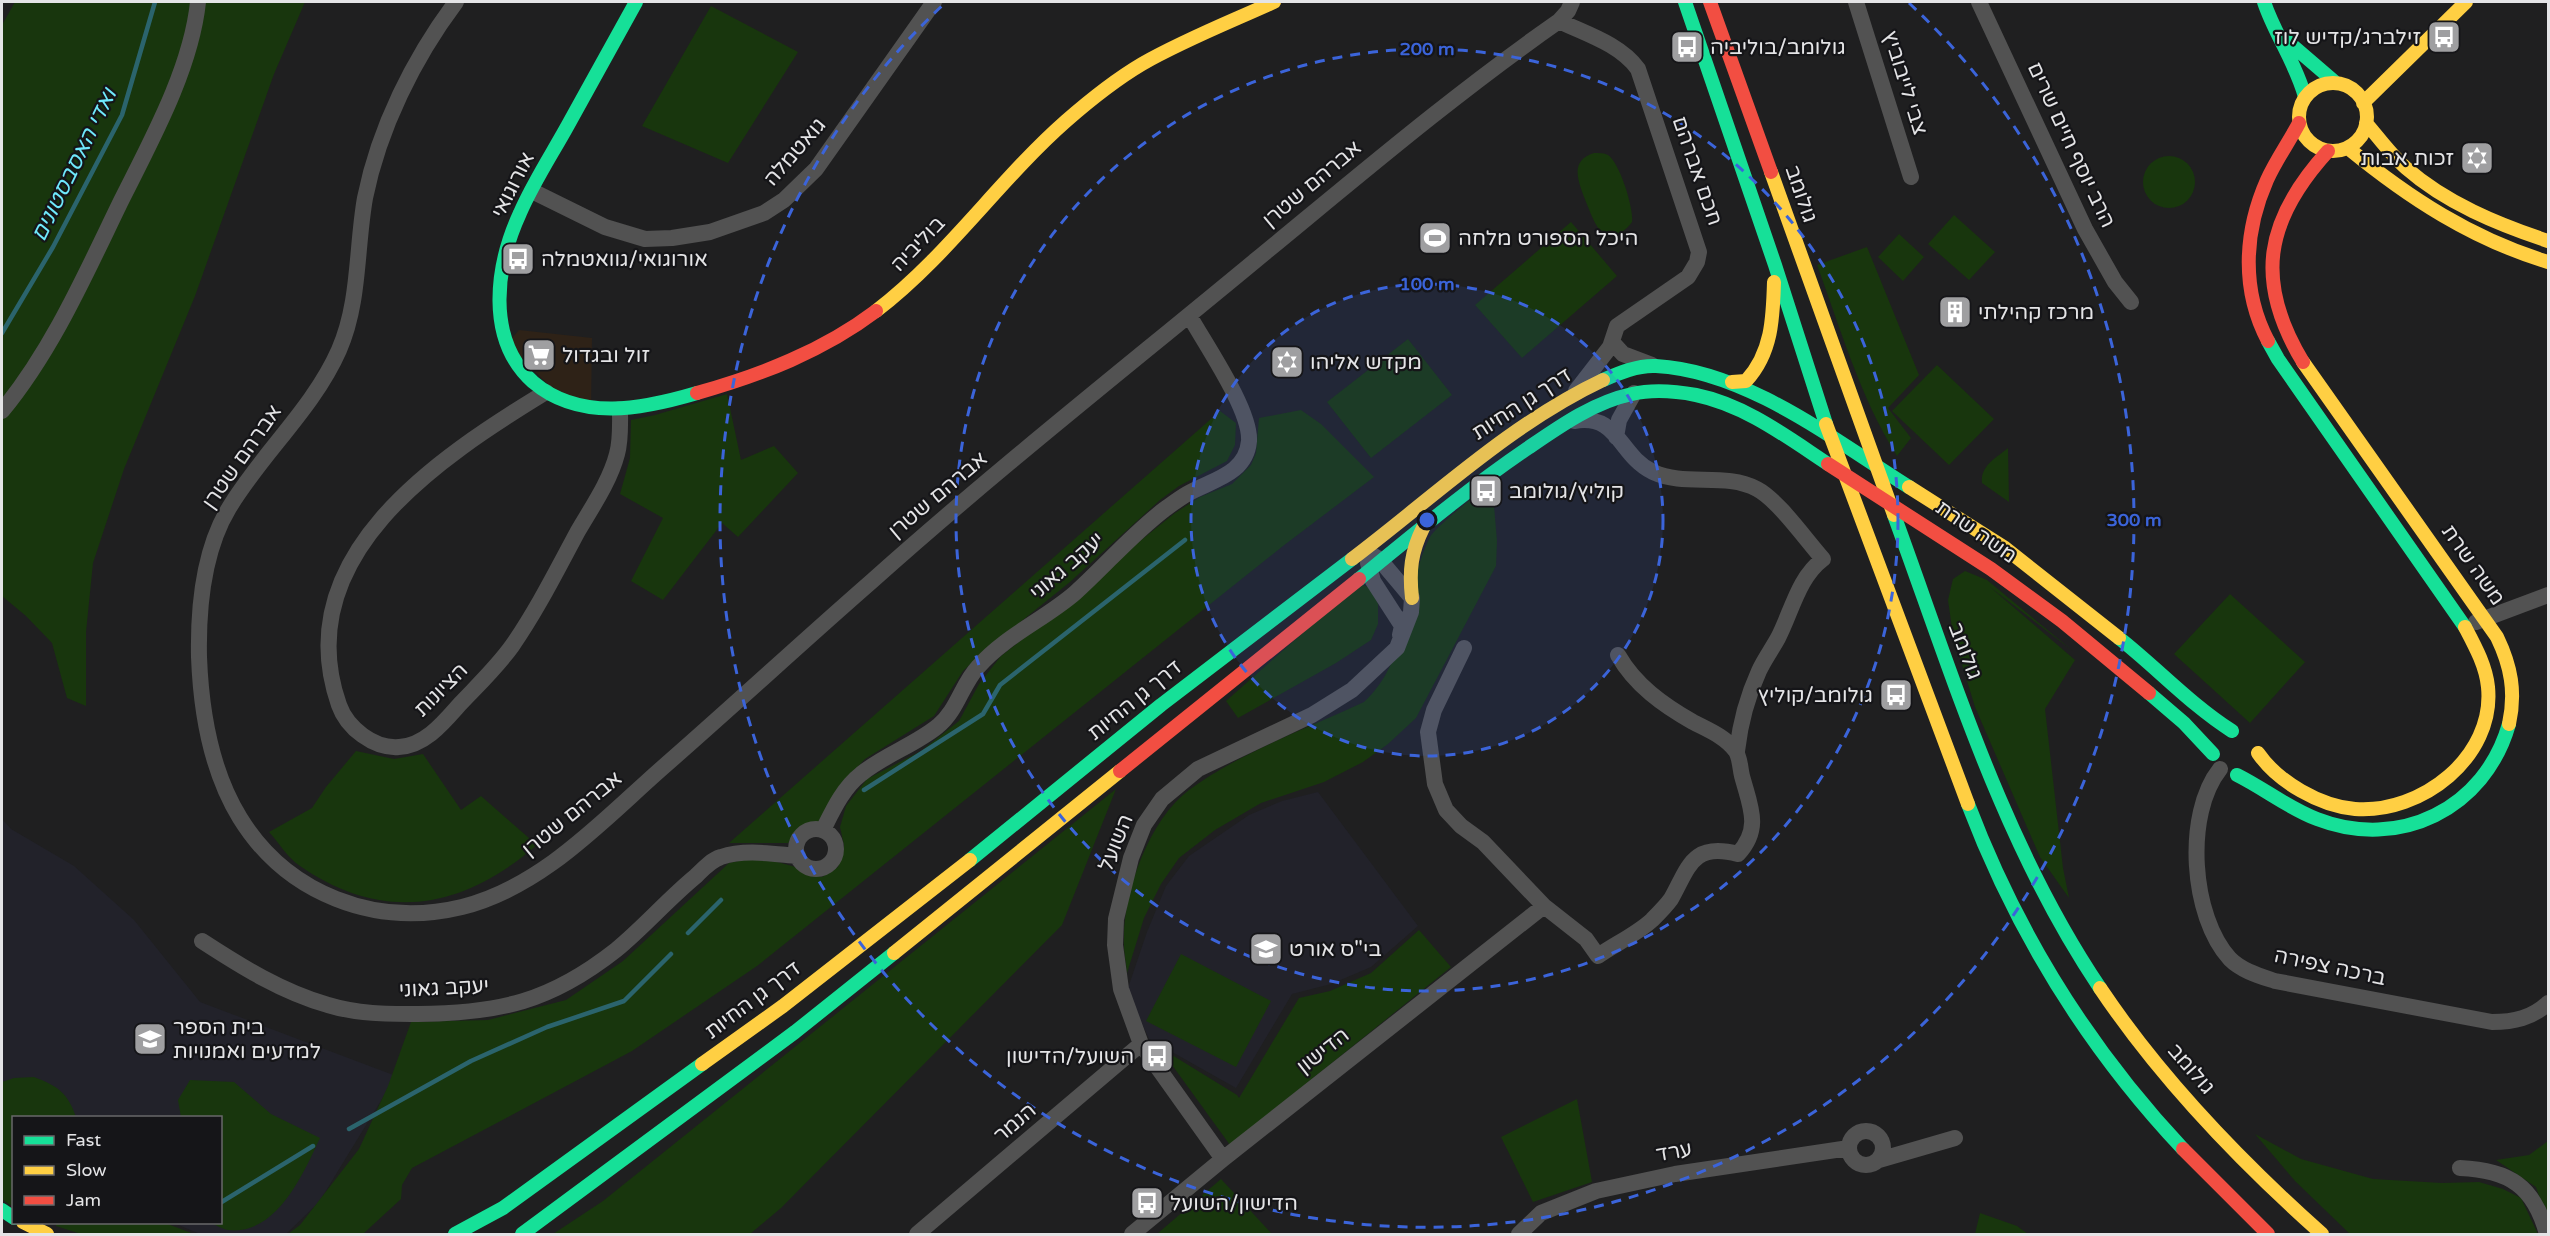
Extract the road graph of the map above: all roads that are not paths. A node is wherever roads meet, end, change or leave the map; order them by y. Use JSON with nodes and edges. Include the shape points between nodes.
{"nodes":[{"id":1,"x":198,"y":2,"type":"edge"},
{"id":2,"x":456,"y":2,"type":"edge"},
{"id":3,"x":636,"y":2,"type":"edge"},
{"id":4,"x":934,"y":2,"type":"edge"},
{"id":5,"x":1274,"y":2,"type":"edge"},
{"id":6,"x":1572,"y":2,"type":"edge"},
{"id":7,"x":1684,"y":2,"type":"edge"},
{"id":8,"x":1710,"y":2,"type":"edge"},
{"id":9,"x":1856,"y":2,"type":"edge"},
{"id":10,"x":1979,"y":2,"type":"edge"},
{"id":11,"x":2264,"y":2,"type":"edge"},
{"id":12,"x":2466,"y":2,"type":"edge"},
{"id":13,"x":1559,"y":21,"type":"junction"},
{"id":14,"x":2273,"y":28,"type":"junction"},
{"id":15,"x":2414,"y":53,"type":"junction"},
{"id":16,"x":2336,"y":83,"type":"junction"},
{"id":17,"x":2350,"y":88,"type":"junction"},
{"id":18,"x":2305,"y":97,"type":"junction"},
{"id":19,"x":2363,"y":103,"type":"junction"},
{"id":20,"x":2299,"y":123,"type":"junction"},
{"id":21,"x":2366,"y":123,"type":"junction"},
{"id":22,"x":2348,"y":148,"type":"junction"},
{"id":23,"x":2328,"y":151,"type":"junction"},
{"id":24,"x":1911,"y":177,"type":"dead end"},
{"id":25,"x":532,"y":191,"type":"junction"},
{"id":26,"x":2548,"y":241,"type":"edge"},
{"id":27,"x":2548,"y":262,"type":"edge"},
{"id":28,"x":1774,"y":265,"type":"junction"},
{"id":29,"x":2131,"y":302,"type":"dead end"},
{"id":30,"x":1189,"y":315,"type":"junction"},
{"id":31,"x":1612,"y":342,"type":"junction"},
{"id":32,"x":1654,"y":366,"type":"junction"},
{"id":33,"x":1732,"y":382,"type":"junction"},
{"id":34,"x":546,"y":392,"type":"junction"},
{"id":35,"x":1634,"y":393,"type":"junction"},
{"id":36,"x":1572,"y":395,"type":"junction"},
{"id":37,"x":620,"y":409,"type":"junction"},
{"id":38,"x":2,"y":411,"type":"edge"},
{"id":39,"x":1569,"y":422,"type":"junction"},
{"id":40,"x":1616,"y":437,"type":"junction"},
{"id":41,"x":1831,"y":438,"type":"junction"},
{"id":42,"x":1874,"y":464,"type":"junction"},
{"id":43,"x":1844,"y":473,"type":"junction"},
{"id":44,"x":1888,"y":499,"type":"junction"},
{"id":45,"x":1424,"y":526,"type":"junction"},
{"id":46,"x":1945,"y":536,"type":"junction"},
{"id":47,"x":1363,"y":549,"type":"junction"},
{"id":48,"x":1909,"y":563,"type":"junction"},
{"id":49,"x":1375,"y":565,"type":"junction"},
{"id":50,"x":2548,"y":595,"type":"edge"},
{"id":51,"x":1412,"y":598,"type":"junction"},
{"id":52,"x":2486,"y":618,"type":"junction"},
{"id":53,"x":2465,"y":626,"type":"junction"},
{"id":54,"x":1397,"y":648,"type":"junction"},
{"id":55,"x":1464,"y":648,"type":"dead end"},
{"id":56,"x":1618,"y":655,"type":"dead end"},
{"id":57,"x":2244,"y":734,"type":"junction"},
{"id":58,"x":2217,"y":750,"type":"junction"},
{"id":59,"x":1737,"y":752,"type":"junction"},
{"id":60,"x":2258,"y":753,"type":"junction"},
{"id":61,"x":2238,"y":775,"type":"junction"},
{"id":62,"x":824,"y":830,"type":"junction"},
{"id":63,"x":798,"y":856,"type":"junction"},
{"id":64,"x":1544,"y":906,"type":"junction"},
{"id":65,"x":202,"y":941,"type":"dead end"},
{"id":66,"x":2548,"y":1004,"type":"edge"},
{"id":67,"x":1141,"y":1044,"type":"junction"},
{"id":68,"x":1955,"y":1138,"type":"dead end"},
{"id":69,"x":1850,"y":1148,"type":"junction"},
{"id":70,"x":1223,"y":1159,"type":"junction"},
{"id":71,"x":1879,"y":1160,"type":"junction"},
{"id":72,"x":2460,"y":1167,"type":"dead end"},
{"id":73,"x":27,"y":1224,"type":"edge"},
{"id":74,"x":47,"y":1234,"type":"edge"},
{"id":75,"x":455,"y":1234,"type":"edge"},
{"id":76,"x":522,"y":1234,"type":"edge"},
{"id":77,"x":917,"y":1234,"type":"edge"},
{"id":78,"x":1132,"y":1234,"type":"edge"},
{"id":79,"x":1519,"y":1234,"type":"edge"},
{"id":80,"x":2268,"y":1234,"type":"edge"},
{"id":81,"x":2322,"y":1234,"type":"edge"},
{"id":82,"x":2547,"y":1234,"type":"edge"}],
"edges":[{"from":1,"to":38,"type":"street","via":[[192,36],[153,136],[42,357]]},
{"from":2,"to":30,"type":"street","name":"אברהם שטרן","via":[[416,63],[376,159],[366,195],[352,307],[340,349],[311,397],[230,507],[203,586],[199,659],[203,706],[230,797],[241,819],[285,869],[304,885],[338,902],[398,912],[461,907],[512,887],[549,864],[877,576]]},
{"from":3,"to":25,"type":"main road","name":"אורוגואי"},
{"from":4,"to":25,"type":"street","name":"גואטמלה","via":[[816,169],[764,213],[710,231],[645,239],[605,227]]},
{"from":5,"to":37,"type":"main road","name":"בוליביה","via":[[1171,49],[1101,92],[1051,136],[908,286],[841,335],[765,370],[692,394]]},
{"from":6,"to":13,"type":"street","name":"אברהם שטרן"},
{"from":7,"to":28,"type":"main road"},
{"from":8,"to":42,"type":"main road","name":"גולומב"},
{"from":9,"to":24,"type":"street","name":"צבי לייבוביץ"},
{"from":10,"to":29,"type":"street","name":"הרב יוסף חיים שרים","via":[[2085,229]]},
{"from":11,"to":14,"type":"main road"},
{"from":12,"to":15,"type":"main road"},
{"from":13,"to":30,"type":"street","name":"אברהם שטרן","via":[[1391,147]]},
{"from":13,"to":31,"type":"street","name":"חכם אברהם","via":[[1617,49],[1638,69],[1697,241],[1697,262],[1688,277],[1622,320]]},
{"from":14,"to":16,"type":"main road"},
{"from":14,"to":18,"type":"main road","via":[[2299,75]]},
{"from":15,"to":17,"type":"main road"},
{"from":15,"to":19,"type":"main road"},
{"from":16,"to":17,"type":"main road"},
{"from":16,"to":18,"type":"main road","via":[[2320,86]]},
{"from":17,"to":19,"type":"main road"},
{"from":18,"to":20,"type":"main road"},
{"from":19,"to":21,"type":"main road"},
{"from":20,"to":23,"type":"main road","via":[[2311,143]]},
{"from":20,"to":53,"type":"main road","name":"משה שרת","via":[[2257,203],[2249,266],[2258,320],[2278,359]]},
{"from":21,"to":22,"type":"main road","via":[[2361,137]]},
{"from":21,"to":26,"type":"main road","via":[[2392,154],[2424,182],[2496,221]]},
{"from":22,"to":23,"type":"main road"},
{"from":22,"to":27,"type":"main road","via":[[2413,199],[2453,223]]},
{"from":23,"to":52,"type":"main road","name":"משה שרת","via":[[2303,179],[2276,232],[2272,267],[2279,313],[2294,345],[2335,408]]},
{"from":25,"to":34,"type":"main road","name":"אורוגואי","via":[[503,260],[499,299],[506,345],[531,381]]},
{"from":28,"to":33,"type":"main road","via":[[1772,328],[1765,355],[1746,381]]},
{"from":28,"to":41,"type":"main road"},
{"from":30,"to":62,"type":"street","name":"יעקב גאוני","via":[[1247,423],[1249,441],[1244,458],[1233,471],[1163,511],[1075,593],[977,667],[938,726],[861,773],[849,785]]},
{"from":31,"to":32,"type":"street","via":[[1623,354]]},
{"from":31,"to":36,"type":"street","name":"חכם אברהם"},
{"from":32,"to":33,"type":"main road","name":"דרך גן החיות"},
{"from":32,"to":36,"type":"main road","name":"דרך גן החיות","via":[[1623,371]]},
{"from":33,"to":41,"type":"main road","name":"דרך גן החיות"},
{"from":34,"to":37,"type":"main road","name":"בוליביה","via":[[591,408]]},
{"from":34,"to":37,"type":"street","name":"הציונות","via":[[452,453],[417,481],[357,551],[331,610],[327,633],[329,665],[342,714],[350,725],[372,740],[397,748],[422,740],[510,647],[605,484],[617,456]]},
{"from":35,"to":39,"type":"main road","name":"דרך גן החיות","via":[[1604,403]]},
{"from":35,"to":40,"type":"street","via":[[1619,420]]},
{"from":35,"to":43,"type":"main road","name":"דרך גן החיות","via":[[1674,392],[1710,398],[1743,413]]},
{"from":36,"to":47,"type":"main road","name":"דרך גן החיות","via":[[1480,456]]},
{"from":39,"to":40,"type":"street","via":[[1596,421]]},
{"from":39,"to":45,"type":"main road","name":"דרך גן החיות","via":[[1487,476]]},
{"from":40,"to":59,"type":"street","via":[[1633,459],[1662,476],[1724,480],[1757,489],[1823,559],[1805,577],[1759,672],[1739,731]]},
{"from":41,"to":42,"type":"main road","name":"דרך גן החיות"},
{"from":41,"to":43,"type":"main road"},
{"from":42,"to":44,"type":"main road","name":"גולומב"},
{"from":42,"to":57,"type":"main road","name":"משה שרת","via":[[2005,548],[2136,652],[2208,716]]},
{"from":43,"to":44,"type":"main road","name":"משה שרת"},
{"from":43,"to":80,"type":"main road","via":[[1983,844],[2044,967],[2109,1061],[2166,1128]]},
{"from":44,"to":46,"type":"main road","name":"משה שרת"},
{"from":44,"to":48,"type":"main road","name":"גולומב"},
{"from":45,"to":49,"type":"main road","name":"דרך גן החיות"},
{"from":45,"to":51,"type":"main road","via":[[1409,563]]},
{"from":46,"to":48,"type":"main road","via":[[1920,544]]},
{"from":46,"to":58,"type":"main road","name":"משה שרת","via":[[2030,595]]},
{"from":47,"to":49,"type":"street"},
{"from":47,"to":75,"type":"main road","name":"דרך גן החיות","via":[[783,1006],[513,1201]]},
{"from":48,"to":81,"type":"main road","name":"גולומב","via":[[1989,774],[2030,866],[2074,949],[2131,1032],[2193,1104],[2277,1194]]},
{"from":49,"to":51,"type":"street"},
{"from":49,"to":54,"type":"street","via":[[1380,595],[1402,626]]},
{"from":49,"to":76,"type":"main road","name":"דרך גן החיות","via":[[795,1032]]},
{"from":50,"to":52,"type":"street"},
{"from":51,"to":54,"type":"street","name":"השועל","via":[[1411,612]]},
{"from":52,"to":53,"type":"street"},
{"from":52,"to":61,"type":"main road","name":"משה שרת","via":[[2512,678],[2513,702],[2508,727],[2492,763],[2450,809],[2412,826],[2387,830],[2336,825],[2296,810]]},
{"from":53,"to":60,"type":"main road","name":"משה שרת","via":[[2488,682],[2488,700],[2471,751],[2436,789],[2405,802],[2363,810],[2348,808],[2317,797],[2277,775]]},
{"from":54,"to":67,"type":"street","name":"השועל","via":[[1352,690],[1312,716],[1198,770],[1162,799],[1143,825],[1121,892],[1115,945],[1121,990]]},
{"from":55,"to":64,"type":"street","via":[[1434,710],[1428,732],[1435,784],[1446,810],[1483,842]]},
{"from":56,"to":59,"type":"street","via":[[1650,695],[1722,737]]},
{"from":57,"to":58,"type":"main road"},
{"from":57,"to":60,"type":"main road"},
{"from":58,"to":61,"type":"main road","via":[[2228,774]]},
{"from":58,"to":66,"type":"street","name":"ברכה צפירה","via":[[2201,806],[2197,862],[2209,926],[2232,961],[2276,981],[2492,1022],[2530,1016]]},
{"from":59,"to":64,"type":"street","via":[[1751,805],[1752,825],[1749,842],[1738,854],[1707,852],[1690,861],[1670,900],[1651,921],[1598,956],[1586,939]]},
{"from":60,"to":61,"type":"main road","via":[[2253,767]]},
{"from":62,"to":63,"type":"street","via":[[804,833],[797,842]]},
{"from":62,"to":63,"type":"street","via":[[836,843],[829,864],[813,868]]},
{"from":63,"to":65,"type":"street","name":"יעקב גאוני","via":[[760,853],[720,857],[618,948],[569,983],[516,1004],[466,1013],[362,1012],[328,1005],[248,970]]},
{"from":64,"to":70,"type":"street","name":"הדישון"},
{"from":67,"to":70,"type":"street","name":"השועל"},
{"from":67,"to":77,"type":"street","name":"הנמר"},
{"from":68,"to":71,"type":"street"},
{"from":69,"to":71,"type":"street","via":[[1858,1163],[1868,1165]]},
{"from":69,"to":71,"type":"street","via":[[1858,1133],[1874,1134],[1883,1147]]},
{"from":69,"to":79,"type":"street","name":"ערד","via":[[1675,1174],[1596,1191],[1542,1213]]},
{"from":70,"to":78,"type":"street","name":"הדישון"},
{"from":72,"to":82,"type":"street","via":[[2505,1175],[2522,1186]]},
{"from":73,"to":74,"type":"main road"}]}
